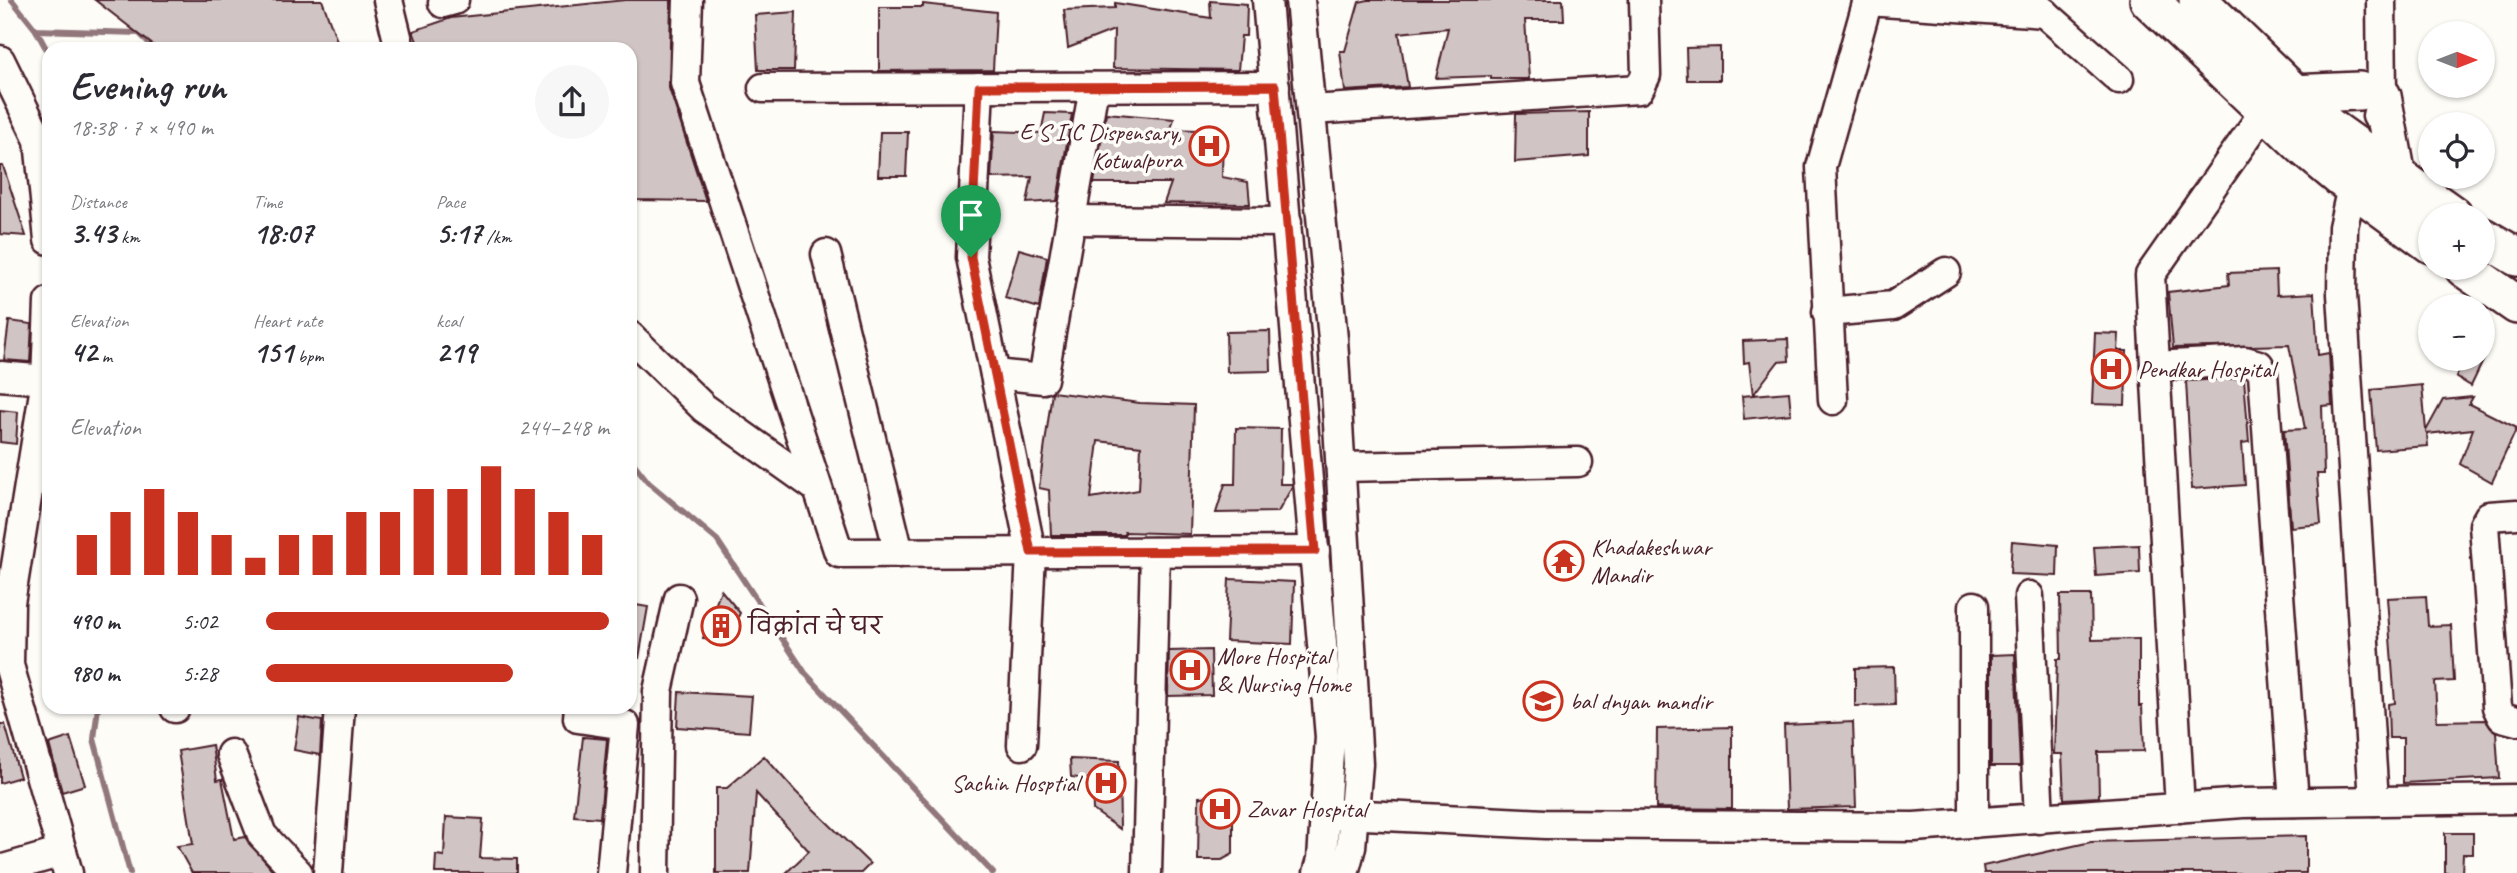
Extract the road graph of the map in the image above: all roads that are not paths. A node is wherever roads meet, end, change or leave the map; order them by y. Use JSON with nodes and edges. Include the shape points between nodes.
{"nodes":[{"id":1,"x":388,"y":0,"type":"edge"},
{"id":2,"x":688,"y":0,"type":"edge"},
{"id":3,"x":1267,"y":0,"type":"edge"},
{"id":4,"x":1300,"y":0,"type":"edge"},
{"id":5,"x":1644,"y":0,"type":"edge"},
{"id":6,"x":2149,"y":0,"type":"edge"},
{"id":7,"x":2197,"y":0,"type":"edge"},
{"id":8,"x":2381,"y":0,"type":"edge"},
{"id":9,"x":1867,"y":1,"type":"edge"},
{"id":10,"x":2037,"y":7,"type":"edge"},
{"id":11,"x":399,"y":42,"type":"edge"},
{"id":12,"x":0,"y":60,"type":"edge"},
{"id":13,"x":2119,"y":79,"type":"dead end"},
{"id":14,"x":1275,"y":86,"type":"junction"},
{"id":15,"x":979,"y":87,"type":"junction"},
{"id":16,"x":1094,"y":87,"type":"junction"},
{"id":17,"x":763,"y":88,"type":"dead end"},
{"id":18,"x":2371,"y":94,"type":"junction"},
{"id":19,"x":2280,"y":97,"type":"junction"},
{"id":20,"x":1311,"y":110,"type":"junction"},
{"id":21,"x":2317,"y":137,"type":"junction"},
{"id":22,"x":42,"y":170,"type":"edge"},
{"id":23,"x":2351,"y":172,"type":"junction"},
{"id":24,"x":2397,"y":176,"type":"junction"},
{"id":25,"x":2436,"y":203,"type":"edge"},
{"id":26,"x":1071,"y":220,"type":"junction"},
{"id":27,"x":1287,"y":222,"type":"junction"},
{"id":28,"x":2418,"y":232,"type":"edge"},
{"id":29,"x":2495,"y":244,"type":"edge"},
{"id":30,"x":826,"y":254,"type":"dead end"},
{"id":31,"x":2517,"y":257,"type":"edge"},
{"id":32,"x":1947,"y":272,"type":"dead end"},
{"id":33,"x":2481,"y":280,"type":"edge"},
{"id":34,"x":2517,"y":305,"type":"edge"},
{"id":35,"x":1827,"y":312,"type":"junction"},
{"id":36,"x":637,"y":343,"type":"edge"},
{"id":37,"x":2155,"y":366,"type":"junction"},
{"id":38,"x":995,"y":374,"type":"junction"},
{"id":39,"x":0,"y":376,"type":"edge"},
{"id":40,"x":42,"y":380,"type":"edge"},
{"id":41,"x":1833,"y":400,"type":"dead end"},
{"id":42,"x":42,"y":401,"type":"edge"},
{"id":43,"x":1578,"y":462,"type":"dead end"},
{"id":44,"x":1341,"y":467,"type":"junction"},
{"id":45,"x":817,"y":488,"type":"junction"},
{"id":46,"x":2517,"y":514,"type":"edge"},
{"id":47,"x":1315,"y":551,"type":"junction"},
{"id":48,"x":1031,"y":552,"type":"junction"},
{"id":49,"x":1154,"y":552,"type":"junction"},
{"id":50,"x":899,"y":553,"type":"junction"},
{"id":51,"x":6,"y":593,"type":"edge"},
{"id":52,"x":2029,"y":596,"type":"dead end"},
{"id":53,"x":679,"y":598,"type":"dead end"},
{"id":54,"x":1974,"y":606,"type":"dead end"},
{"id":55,"x":339,"y":714,"type":"edge"},
{"id":56,"x":578,"y":714,"type":"edge"},
{"id":57,"x":2517,"y":721,"type":"edge"},
{"id":58,"x":1022,"y":745,"type":"dead end"},
{"id":59,"x":231,"y":754,"type":"dead end"},
{"id":60,"x":2517,"y":799,"type":"edge"},
{"id":61,"x":2374,"y":801,"type":"junction"},
{"id":62,"x":2294,"y":802,"type":"junction"},
{"id":63,"x":2180,"y":808,"type":"junction"},
{"id":64,"x":1325,"y":813,"type":"junction"},
{"id":65,"x":1353,"y":814,"type":"junction"},
{"id":66,"x":2039,"y":819,"type":"junction"},
{"id":67,"x":1975,"y":823,"type":"junction"},
{"id":68,"x":65,"y":863,"type":"edge"},
{"id":69,"x":0,"y":870,"type":"edge"},
{"id":70,"x":298,"y":873,"type":"edge"},
{"id":71,"x":328,"y":873,"type":"edge"},
{"id":72,"x":611,"y":873,"type":"edge"},
{"id":73,"x":655,"y":873,"type":"edge"},
{"id":74,"x":1147,"y":873,"type":"edge"},
{"id":75,"x":1318,"y":873,"type":"edge"},
{"id":76,"x":1344,"y":873,"type":"edge"}],
"edges":[{"from":1,"to":11,"type":"street"},
{"from":2,"to":45,"type":"street","via":[[685,83]]},
{"from":3,"to":14,"type":"street"},
{"from":4,"to":20,"type":"street"},
{"from":5,"to":20,"type":"street","via":[[1646,75],[1639,89]]},
{"from":6,"to":19,"type":"main road"},
{"from":7,"to":19,"type":"main road"},
{"from":8,"to":18,"type":"street","via":[[2382,57]]},
{"from":9,"to":10,"type":"street"},
{"from":9,"to":35,"type":"street","via":[[1821,167]]},
{"from":10,"to":13,"type":"street"},
{"from":12,"to":22,"type":"street","via":[[39,140]]},
{"from":14,"to":16,"type":"street"},
{"from":14,"to":27,"type":"street"},
{"from":15,"to":16,"type":"street"},
{"from":15,"to":17,"type":"street"},
{"from":15,"to":38,"type":"street","via":[[971,257]]},
{"from":16,"to":26,"type":"street"},
{"from":18,"to":19,"type":"main road"},
{"from":18,"to":21,"type":"street"},
{"from":18,"to":23,"type":"street","via":[[2376,120]]},
{"from":18,"to":24,"type":"main road"},
{"from":19,"to":21,"type":"main road"},
{"from":19,"to":37,"type":"street","via":[[2150,275]]},
{"from":20,"to":44,"type":"street"},
{"from":21,"to":23,"type":"main road"},
{"from":23,"to":24,"type":"main road"},
{"from":23,"to":28,"type":"main road"},
{"from":23,"to":61,"type":"street","via":[[2343,227],[2342,294]]},
{"from":24,"to":25,"type":"main road"},
{"from":26,"to":27,"type":"street"},
{"from":26,"to":38,"type":"street","via":[[1043,379]]},
{"from":27,"to":47,"type":"street"},
{"from":29,"to":31,"type":"main road"},
{"from":30,"to":50,"type":"street"},
{"from":32,"to":35,"type":"street","via":[[1893,306]]},
{"from":33,"to":34,"type":"main road"},
{"from":35,"to":41,"type":"street"},
{"from":36,"to":45,"type":"street","via":[[704,408]]},
{"from":37,"to":62,"type":"street","via":[[2245,361],[2259,365],[2263,373]]},
{"from":37,"to":63,"type":"street"},
{"from":38,"to":48,"type":"street"},
{"from":39,"to":40,"type":"street"},
{"from":42,"to":51,"type":"street"},
{"from":43,"to":44,"type":"street"},
{"from":44,"to":65,"type":"street","via":[[1358,764]]},
{"from":45,"to":50,"type":"street","via":[[839,553]]},
{"from":46,"to":57,"type":"street","via":[[2489,516],[2484,525],[2497,707],[2502,717]]},
{"from":47,"to":49,"type":"street"},
{"from":47,"to":64,"type":"street","via":[[1330,737]]},
{"from":48,"to":49,"type":"street"},
{"from":48,"to":50,"type":"street"},
{"from":48,"to":58,"type":"street"},
{"from":49,"to":74,"type":"street"},
{"from":51,"to":68,"type":"street","via":[[9,665]]},
{"from":52,"to":66,"type":"street"},
{"from":53,"to":73,"type":"street","via":[[658,691]]},
{"from":54,"to":67,"type":"street"},
{"from":55,"to":71,"type":"street"},
{"from":56,"to":72,"type":"street","via":[[578,718],[625,725]]},
{"from":59,"to":70,"type":"street","via":[[262,835]]},
{"from":60,"to":61,"type":"street"},
{"from":61,"to":62,"type":"street"},
{"from":62,"to":63,"type":"street"},
{"from":63,"to":66,"type":"street"},
{"from":64,"to":65,"type":"street"},
{"from":64,"to":75,"type":"street"},
{"from":65,"to":67,"type":"street","via":[[1545,824],[1914,827]]},
{"from":65,"to":76,"type":"street"},
{"from":66,"to":67,"type":"street"},
{"from":68,"to":69,"type":"street"}]}
